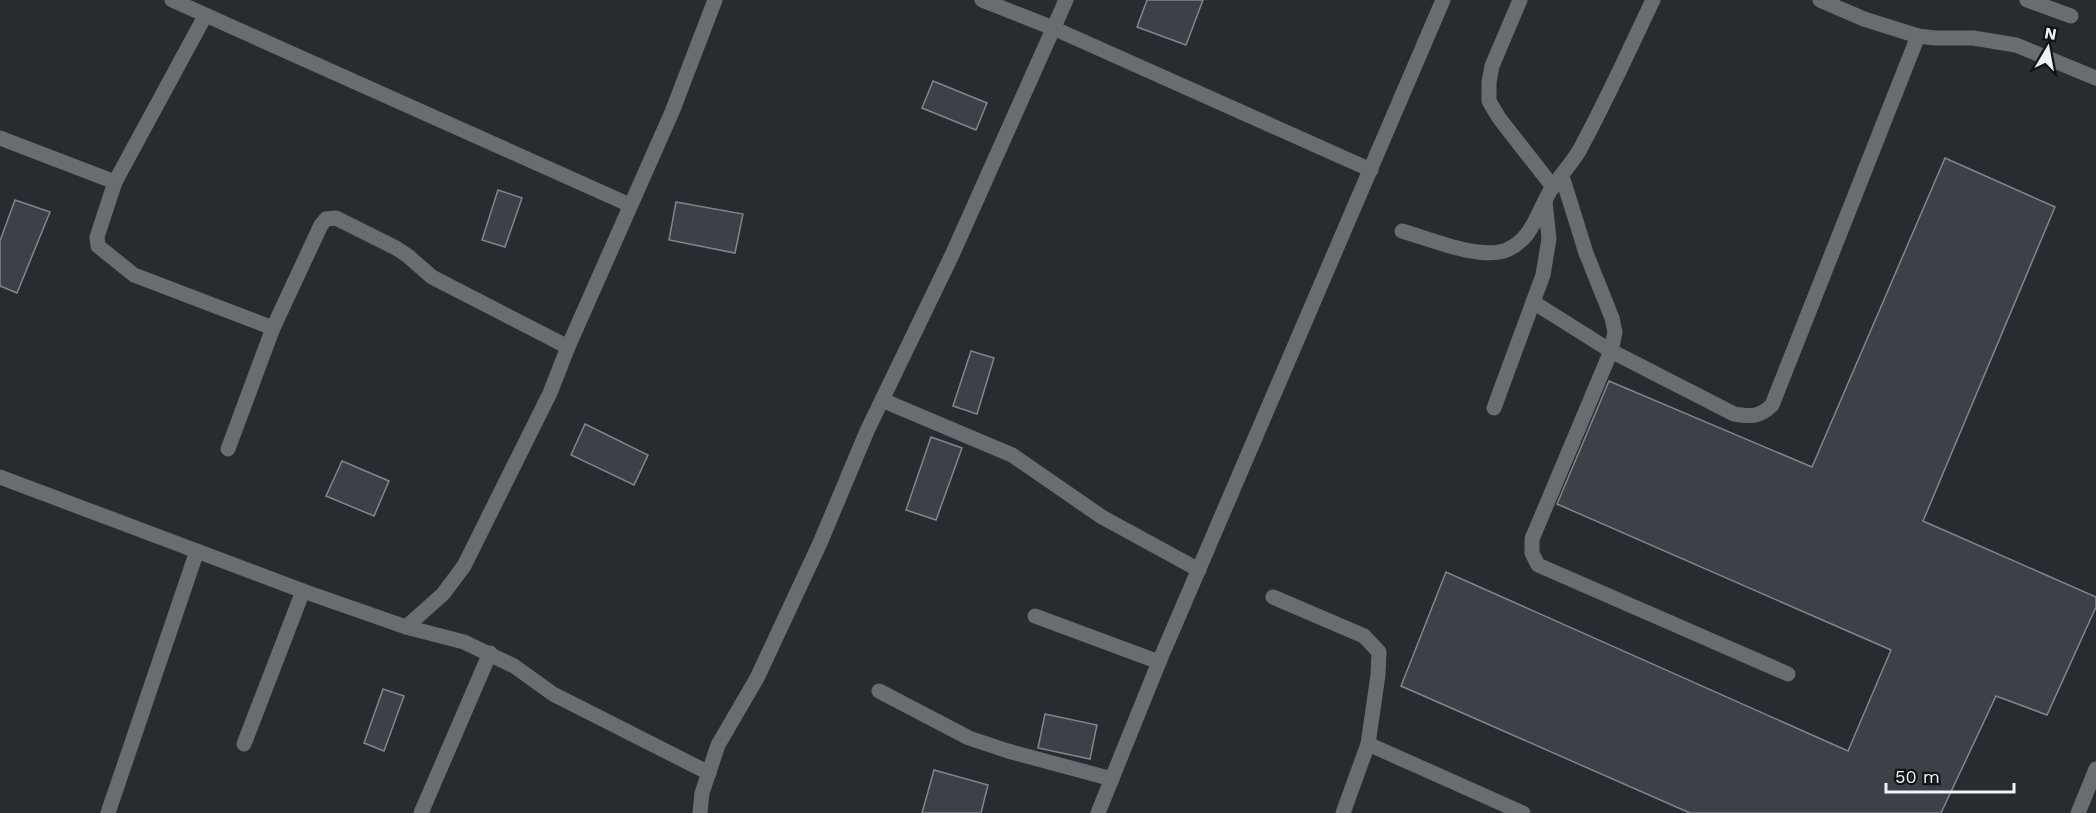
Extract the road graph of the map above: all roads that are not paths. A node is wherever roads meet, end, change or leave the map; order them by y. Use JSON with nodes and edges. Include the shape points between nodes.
{"nodes":[{"id":1,"x":172,"y":0,"type":"edge"},
{"id":2,"x":715,"y":0,"type":"edge"},
{"id":3,"x":982,"y":0,"type":"edge"},
{"id":4,"x":1066,"y":0,"type":"edge"},
{"id":5,"x":1443,"y":0,"type":"edge"},
{"id":6,"x":1520,"y":0,"type":"edge"},
{"id":7,"x":1653,"y":0,"type":"edge"},
{"id":8,"x":1820,"y":0,"type":"edge"},
{"id":9,"x":2027,"y":0,"type":"edge"},
{"id":10,"x":205,"y":16,"type":"junction"},
{"id":11,"x":2071,"y":16,"type":"dead end"},
{"id":12,"x":1053,"y":28,"type":"junction"},
{"id":13,"x":1918,"y":36,"type":"junction"},
{"id":14,"x":2096,"y":78,"type":"edge"},
{"id":15,"x":0,"y":138,"type":"edge"},
{"id":16,"x":1371,"y":170,"type":"junction"},
{"id":17,"x":115,"y":182,"type":"junction"},
{"id":18,"x":1557,"y":182,"type":"junction"},
{"id":19,"x":1545,"y":201,"type":"junction"},
{"id":20,"x":630,"y":205,"type":"junction"},
{"id":21,"x":1402,"y":231,"type":"dead end"},
{"id":22,"x":1533,"y":302,"type":"junction"},
{"id":23,"x":273,"y":328,"type":"junction"},
{"id":24,"x":568,"y":346,"type":"junction"},
{"id":25,"x":1611,"y":351,"type":"junction"},
{"id":26,"x":882,"y":400,"type":"junction"},
{"id":27,"x":1494,"y":408,"type":"dead end"},
{"id":28,"x":228,"y":449,"type":"dead end"},
{"id":29,"x":0,"y":477,"type":"edge"},
{"id":30,"x":197,"y":551,"type":"junction"},
{"id":31,"x":1199,"y":570,"type":"junction"},
{"id":32,"x":303,"y":591,"type":"junction"},
{"id":33,"x":1274,"y":597,"type":"dead end"},
{"id":34,"x":1035,"y":616,"type":"dead end"},
{"id":35,"x":406,"y":627,"type":"junction"},
{"id":36,"x":490,"y":653,"type":"junction"},
{"id":37,"x":1159,"y":662,"type":"junction"},
{"id":38,"x":1788,"y":674,"type":"dead end"},
{"id":39,"x":879,"y":691,"type":"dead end"},
{"id":40,"x":244,"y":744,"type":"dead end"},
{"id":41,"x":1368,"y":744,"type":"junction"},
{"id":42,"x":2096,"y":769,"type":"edge"},
{"id":43,"x":709,"y":773,"type":"junction"},
{"id":44,"x":1112,"y":779,"type":"junction"},
{"id":45,"x":1345,"y":812,"type":"edge"},
{"id":46,"x":108,"y":813,"type":"edge"},
{"id":47,"x":421,"y":813,"type":"edge"},
{"id":48,"x":700,"y":813,"type":"edge"},
{"id":49,"x":1098,"y":813,"type":"edge"},
{"id":50,"x":1523,"y":813,"type":"edge"},
{"id":51,"x":2078,"y":813,"type":"edge"}],
"edges":[{"from":1,"to":10,"type":"street"},
{"from":2,"to":20,"type":"street","via":[[672,112]]},
{"from":3,"to":12,"type":"street"},
{"from":4,"to":12,"type":"street"},
{"from":5,"to":16,"type":"street"},
{"from":6,"to":18,"type":"street","via":[[1492,66],[1489,101]]},
{"from":7,"to":18,"type":"street","via":[[1578,153]]},
{"from":8,"to":13,"type":"street"},
{"from":9,"to":11,"type":"street"},
{"from":10,"to":17,"type":"street"},
{"from":10,"to":20,"type":"street"},
{"from":12,"to":16,"type":"street"},
{"from":12,"to":26,"type":"street","via":[[952,255]]},
{"from":13,"to":14,"type":"street","via":[[1973,38],[2016,45]]},
{"from":13,"to":25,"type":"street","via":[[1772,405],[1752,417],[1734,414]]},
{"from":15,"to":17,"type":"street"},
{"from":16,"to":31,"type":"street"},
{"from":17,"to":23,"type":"street","via":[[97,237],[98,246],[134,275]]},
{"from":18,"to":19,"type":"street"},
{"from":18,"to":25,"type":"street","via":[[1612,318],[1615,332]]},
{"from":19,"to":21,"type":"street","via":[[1526,237],[1501,252],[1473,251]]},
{"from":19,"to":22,"type":"street","via":[[1547,257]]},
{"from":20,"to":24,"type":"street"},
{"from":22,"to":25,"type":"street"},
{"from":22,"to":27,"type":"street"},
{"from":23,"to":24,"type":"street","via":[[321,225],[326,219],[336,218],[408,255],[432,277]]},
{"from":23,"to":28,"type":"street"},
{"from":24,"to":35,"type":"street","via":[[550,393],[464,566],[443,594]]},
{"from":25,"to":38,"type":"street","via":[[1532,539],[1532,553],[1538,565]]},
{"from":26,"to":31,"type":"street","via":[[1012,455],[1102,517]]},
{"from":26,"to":43,"type":"street","via":[[757,678],[718,745]]},
{"from":29,"to":30,"type":"street"},
{"from":30,"to":32,"type":"street"},
{"from":30,"to":46,"type":"street"},
{"from":31,"to":37,"type":"street"},
{"from":32,"to":35,"type":"street"},
{"from":32,"to":40,"type":"street"},
{"from":33,"to":41,"type":"street","via":[[1364,636],[1379,652]]},
{"from":34,"to":37,"type":"street"},
{"from":35,"to":36,"type":"street"},
{"from":36,"to":43,"type":"street","via":[[553,694]]},
{"from":36,"to":47,"type":"street"},
{"from":37,"to":44,"type":"street"},
{"from":39,"to":44,"type":"street","via":[[969,738]]},
{"from":41,"to":45,"type":"street"},
{"from":41,"to":50,"type":"street"},
{"from":42,"to":51,"type":"street"},
{"from":43,"to":48,"type":"street"},
{"from":44,"to":49,"type":"street"}]}
